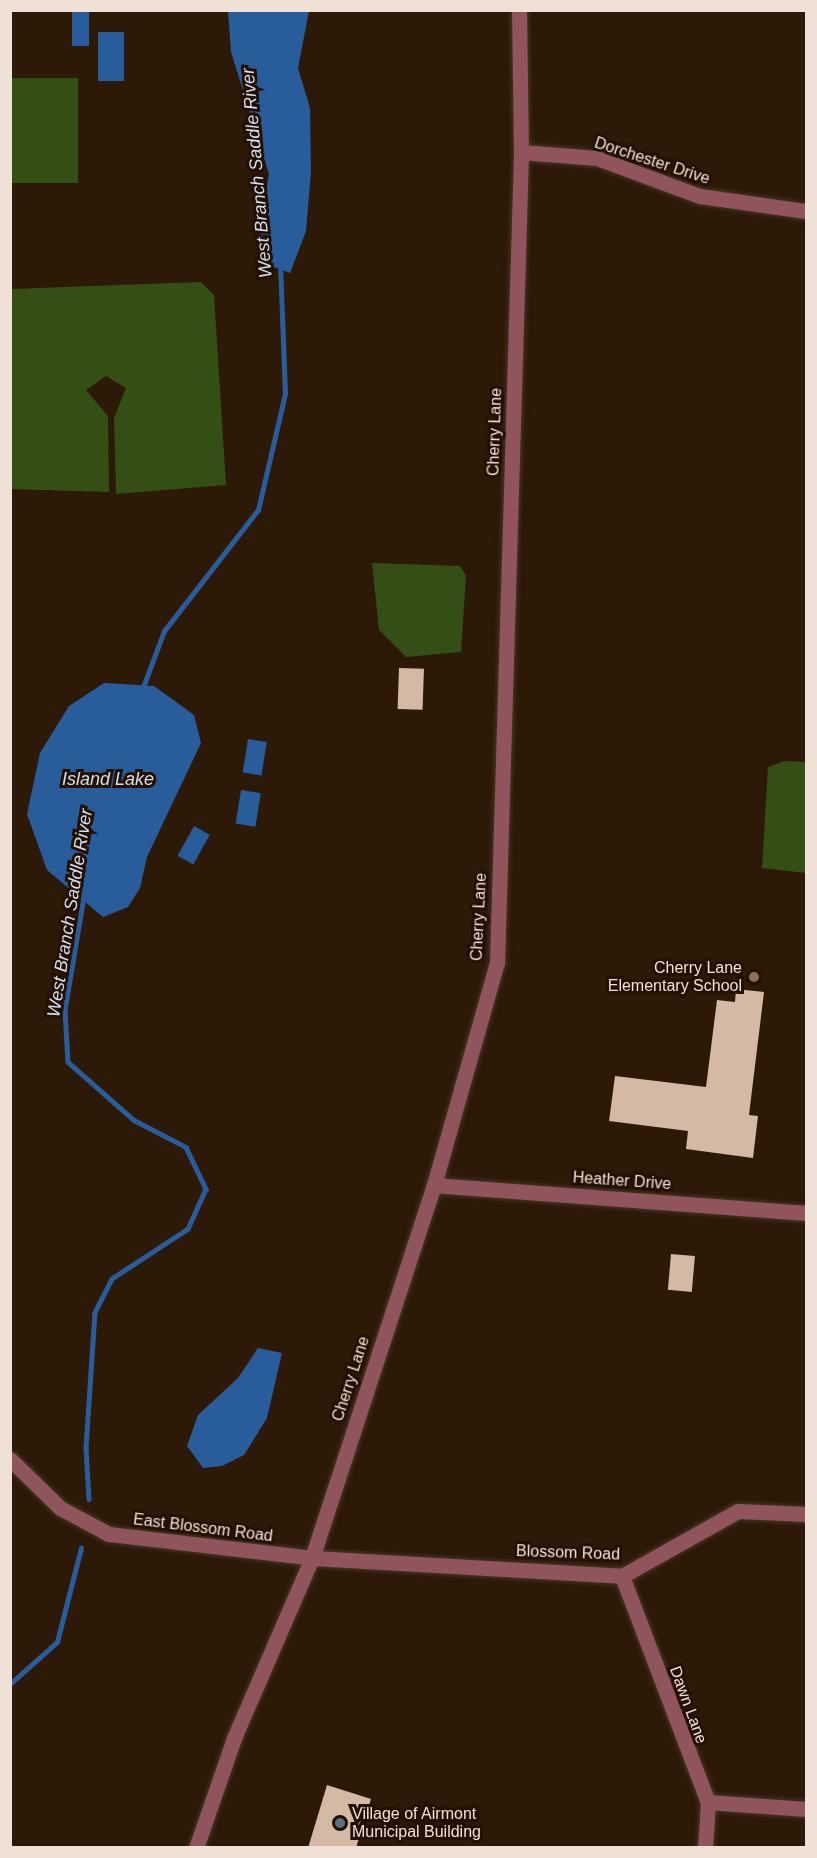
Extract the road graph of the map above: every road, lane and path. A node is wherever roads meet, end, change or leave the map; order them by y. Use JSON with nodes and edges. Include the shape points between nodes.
{"nodes":[{"id":1,"x":519,"y":10,"type":"edge"},
{"id":2,"x":521,"y":152,"type":"junction"},
{"id":3,"x":807,"y":211,"type":"edge"},
{"id":4,"x":434,"y":1185,"type":"junction"},
{"id":5,"x":807,"y":1213,"type":"edge"},
{"id":6,"x":10,"y":1459,"type":"edge"},
{"id":7,"x":807,"y":1514,"type":"edge"},
{"id":8,"x":312,"y":1558,"type":"junction"},
{"id":9,"x":622,"y":1576,"type":"junction"},
{"id":10,"x":708,"y":1802,"type":"junction"},
{"id":11,"x":807,"y":1809,"type":"edge"},
{"id":12,"x":196,"y":1848,"type":"edge"},
{"id":13,"x":705,"y":1848,"type":"edge"}],
"edges":[{"from":1,"to":2,"type":"street","name":"Cherry Lane"},
{"from":2,"to":3,"type":"street","name":"Dorchester Drive","via":[[597,158],[699,196]]},
{"from":2,"to":4,"type":"street","name":"Cherry Lane","via":[[497,963]]},
{"from":4,"to":5,"type":"street","name":"Heather Drive"},
{"from":4,"to":8,"type":"street","name":"Cherry Lane"},
{"from":6,"to":8,"type":"street","name":"East Blossom Road","via":[[60,1508],[109,1534]]},
{"from":7,"to":9,"type":"street","name":"Blossom Road","via":[[738,1511]]},
{"from":8,"to":9,"type":"street","name":"Blossom Road"},
{"from":8,"to":12,"type":"street","name":"Cherry Lane","via":[[234,1738]]},
{"from":9,"to":10,"type":"street","name":"Dawn Lane"},
{"from":10,"to":11,"type":"street"},
{"from":10,"to":13,"type":"street","name":"Dawn Lane"}]}
